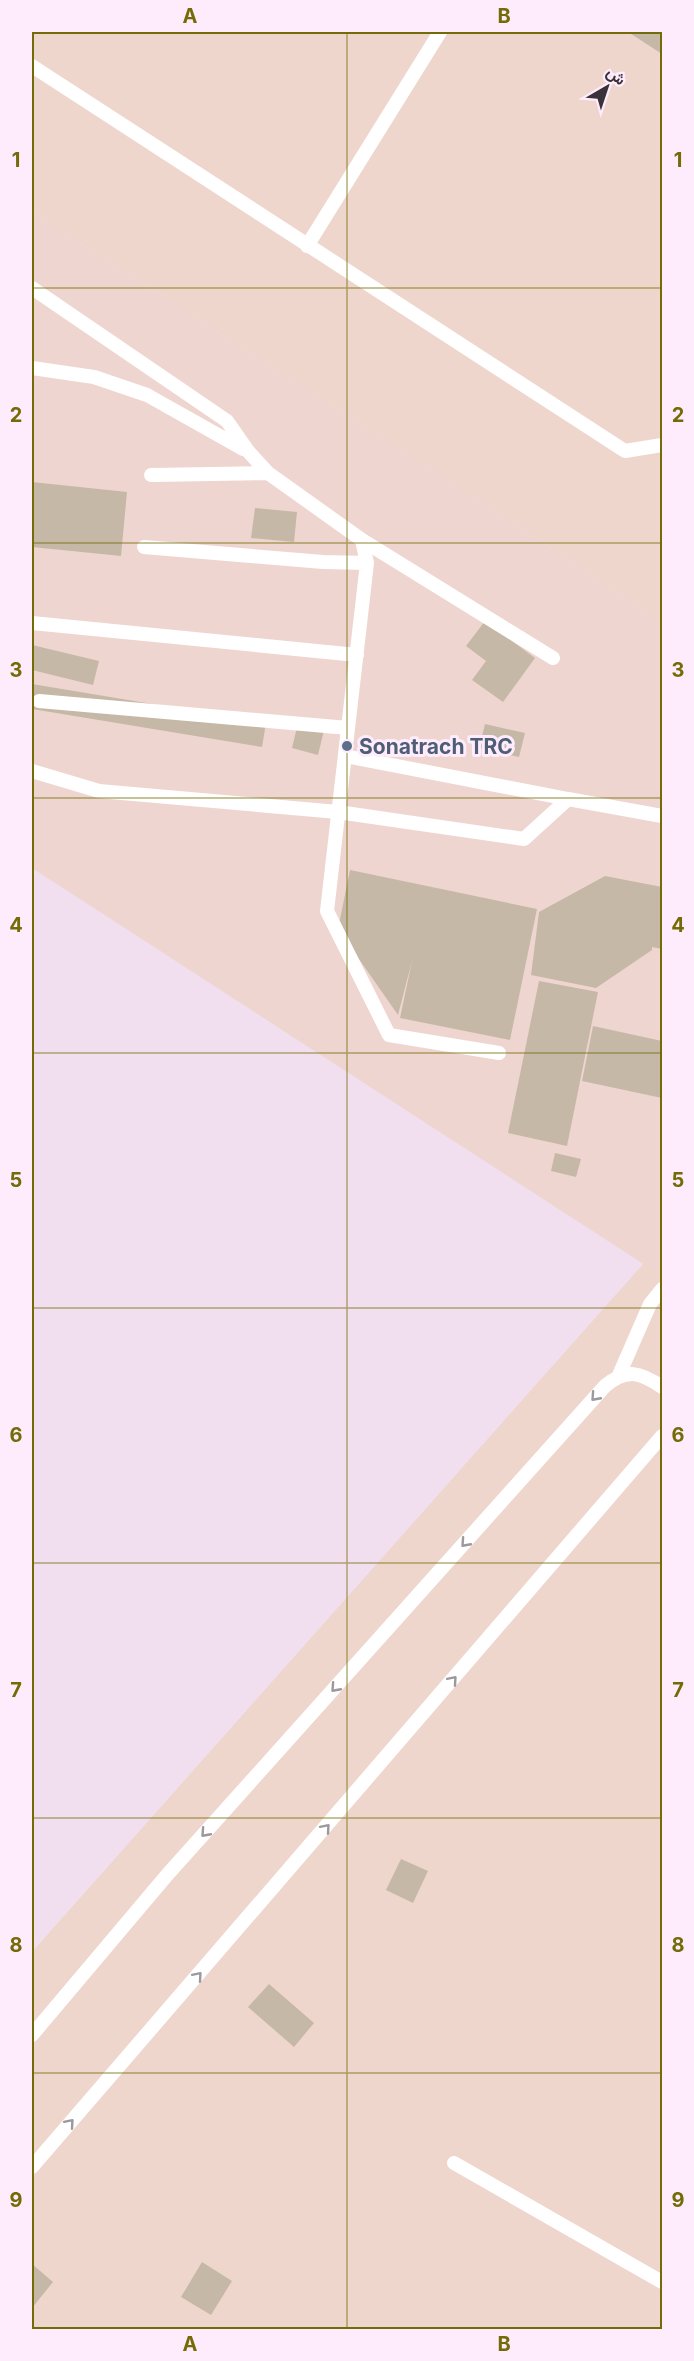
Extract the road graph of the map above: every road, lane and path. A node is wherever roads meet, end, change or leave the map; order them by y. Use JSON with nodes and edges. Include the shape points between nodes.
{"nodes":[{"id":1,"x":440,"y":32,"type":"edge"},
{"id":2,"x":32,"y":66,"type":"edge"},
{"id":3,"x":307,"y":246,"type":"junction"},
{"id":4,"x":32,"y":288,"type":"edge"},
{"id":5,"x":32,"y":368,"type":"edge"},
{"id":6,"x":663,"y":445,"type":"edge"},
{"id":7,"x":248,"y":451,"type":"junction"},
{"id":8,"x":268,"y":473,"type":"junction"},
{"id":9,"x":151,"y":476,"type":"dead end"},
{"id":10,"x":362,"y":540,"type":"junction"},
{"id":11,"x":144,"y":547,"type":"dead end"},
{"id":12,"x":367,"y":563,"type":"junction"},
{"id":13,"x":32,"y":623,"type":"edge"},
{"id":14,"x":357,"y":655,"type":"junction"},
{"id":15,"x":554,"y":658,"type":"dead end"},
{"id":16,"x":39,"y":701,"type":"dead end"},
{"id":17,"x":348,"y":728,"type":"junction"},
{"id":18,"x":345,"y":756,"type":"junction"},
{"id":19,"x":32,"y":771,"type":"edge"},
{"id":20,"x":568,"y":799,"type":"junction"},
{"id":21,"x":338,"y":812,"type":"junction"},
{"id":22,"x":663,"y":816,"type":"edge"},
{"id":23,"x":499,"y":1053,"type":"dead end"},
{"id":24,"x":663,"y":1289,"type":"edge"},
{"id":25,"x":619,"y":1375,"type":"junction"},
{"id":26,"x":663,"y":1387,"type":"edge"},
{"id":27,"x":663,"y":1436,"type":"edge"},
{"id":28,"x":32,"y":2035,"type":"edge"},
{"id":29,"x":454,"y":2163,"type":"dead end"},
{"id":30,"x":32,"y":2167,"type":"edge"},
{"id":31,"x":663,"y":2282,"type":"edge"}],
"edges":[{"from":1,"to":3,"type":"lane"},
{"from":2,"to":3,"type":"lane"},
{"from":3,"to":6,"type":"lane","via":[[625,451]]},
{"from":4,"to":7,"type":"lane","via":[[226,421]]},
{"from":5,"to":7,"type":"lane","via":[[94,377],[147,395]]},
{"from":7,"to":8,"type":"lane"},
{"from":8,"to":9,"type":"lane"},
{"from":8,"to":10,"type":"lane"},
{"from":10,"to":12,"type":"lane"},
{"from":10,"to":15,"type":"lane"},
{"from":11,"to":12,"type":"lane"},
{"from":12,"to":14,"type":"lane"},
{"from":13,"to":14,"type":"lane"},
{"from":14,"to":17,"type":"lane"},
{"from":16,"to":17,"type":"lane"},
{"from":17,"to":18,"type":"lane"},
{"from":18,"to":20,"type":"lane"},
{"from":18,"to":21,"type":"lane"},
{"from":19,"to":21,"type":"lane","via":[[99,791]]},
{"from":20,"to":21,"type":"lane","via":[[524,839]]},
{"from":20,"to":22,"type":"lane"},
{"from":21,"to":23,"type":"lane","via":[[327,911],[389,1035]]},
{"from":24,"to":25,"type":"lane","via":[[650,1304]]},
{"from":25,"to":26,"type":"lane","via":[[641,1374]]},
{"from":25,"to":28,"type":"lane","one_way":true,"via":[[605,1386],[167,1875]]},
{"from":30,"to":27,"type":"lane","one_way":true},
{"from":29,"to":31,"type":"lane"}]}
